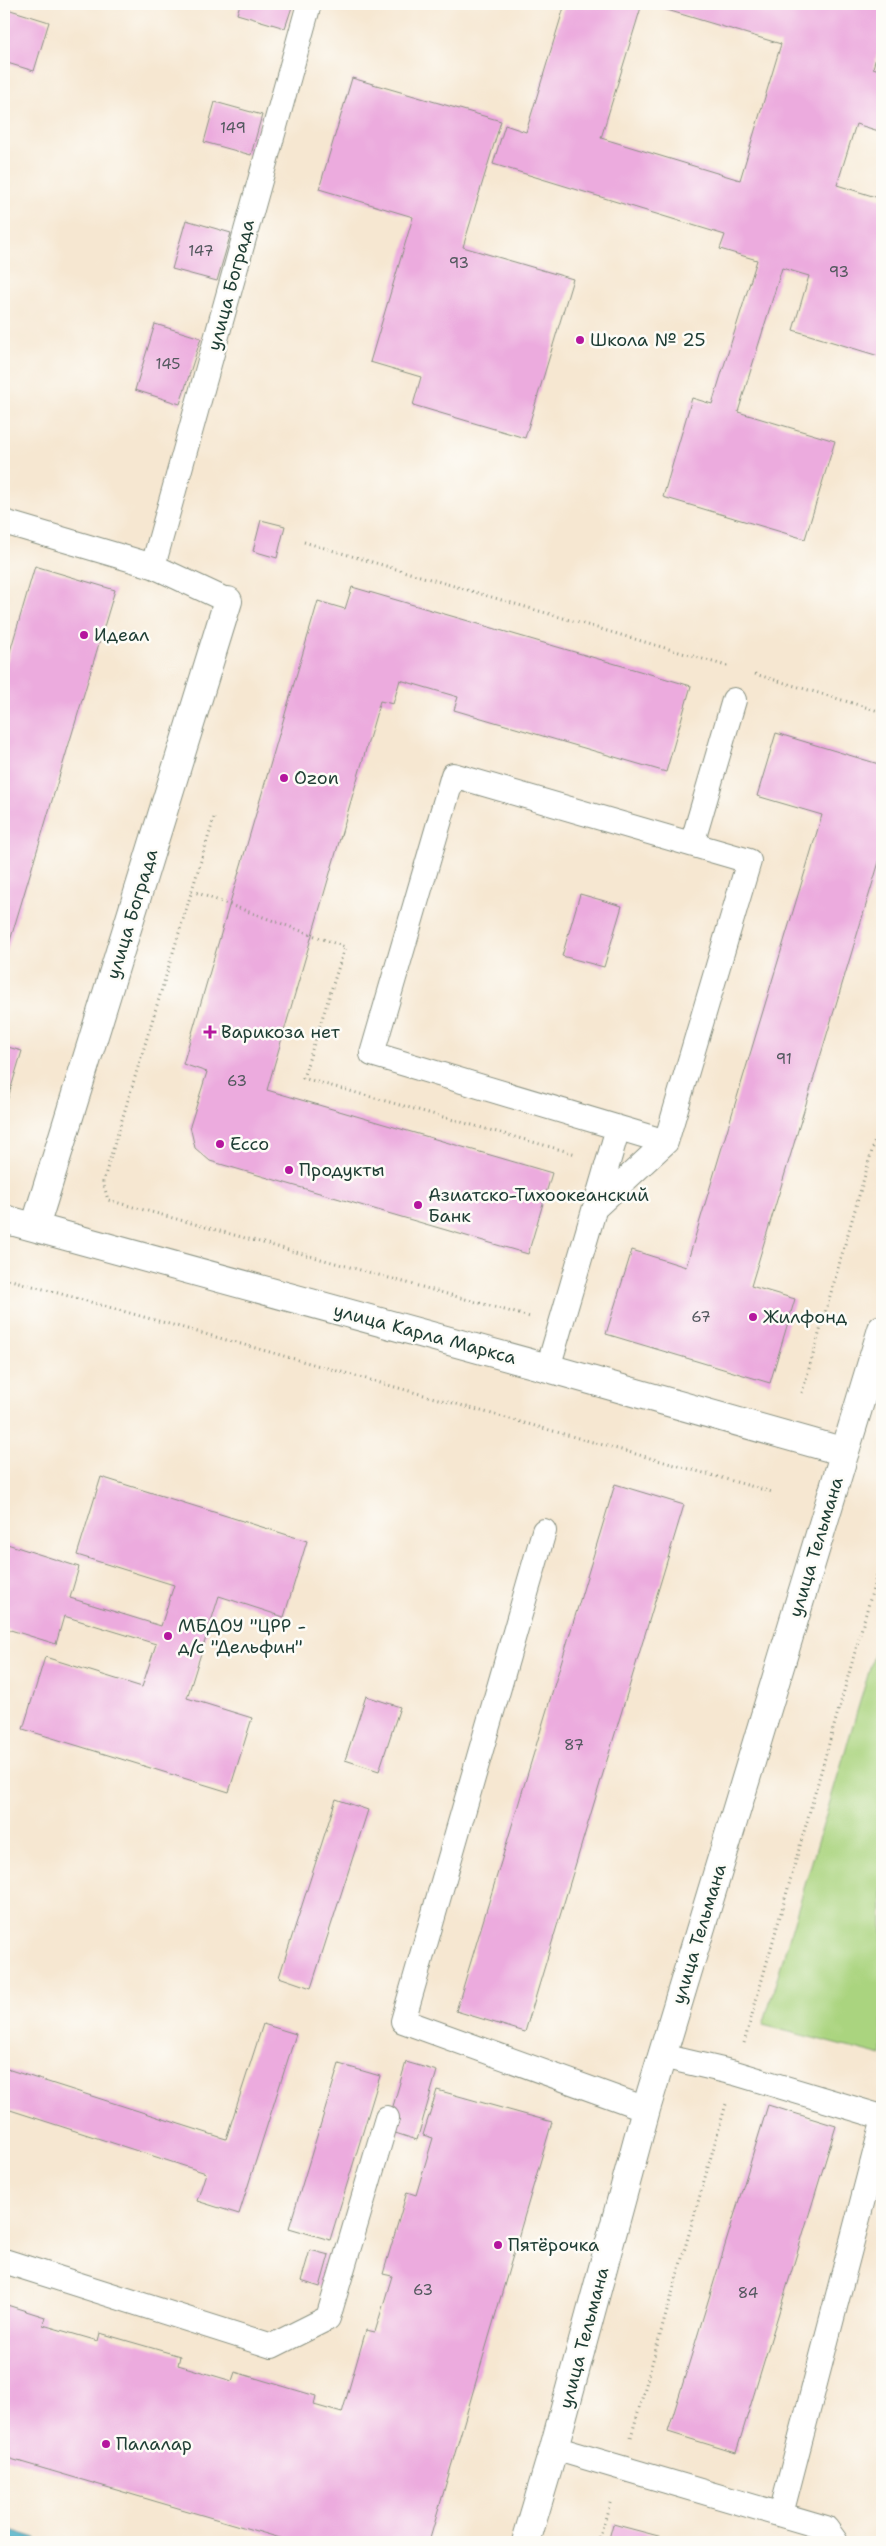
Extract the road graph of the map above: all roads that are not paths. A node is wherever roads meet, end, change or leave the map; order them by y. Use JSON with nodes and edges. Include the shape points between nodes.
{"nodes":[{"id":1,"x":308,"y":4,"type":"edge"},
{"id":2,"x":4,"y":522,"type":"edge"},
{"id":3,"x":153,"y":566,"type":"junction"},
{"id":4,"x":228,"y":601,"type":"joint"},
{"id":5,"x":734,"y":700,"type":"dead end"},
{"id":6,"x":692,"y":844,"type":"junction"},
{"id":7,"x":618,"y":1128,"type":"junction"},
{"id":8,"x":666,"y":1142,"type":"junction"},
{"id":9,"x":595,"y":1208,"type":"junction"},
{"id":10,"x":4,"y":1218,"type":"edge"},
{"id":11,"x":35,"y":1227,"type":"junction"},
{"id":12,"x":882,"y":1329,"type":"edge"},
{"id":13,"x":548,"y":1368,"type":"junction"},
{"id":14,"x":845,"y":1452,"type":"junction"},
{"id":15,"x":544,"y":1531,"type":"dead end"},
{"id":16,"x":662,"y":2056,"type":"junction"},
{"id":17,"x":646,"y":2109,"type":"junction"},
{"id":18,"x":882,"y":2117,"type":"edge"},
{"id":19,"x":386,"y":2118,"type":"dead end"},
{"id":20,"x":882,"y":2126,"type":"edge"},
{"id":21,"x":4,"y":2261,"type":"edge"},
{"id":22,"x":554,"y":2448,"type":"junction"},
{"id":23,"x":781,"y":2514,"type":"junction"},
{"id":24,"x":526,"y":2542,"type":"edge"},
{"id":25,"x":836,"y":2542,"type":"edge"}],
"edges":[{"from":1,"to":3,"type":"lane","name":"улица Бограда"},
{"from":2,"to":3,"type":"lane"},
{"from":3,"to":4,"type":"lane"},
{"from":4,"to":11,"type":"street","name":"улица Бограда"},
{"from":5,"to":6,"type":"lane"},
{"from":6,"to":7,"type":"lane","via":[[453,775],[372,1054]]},
{"from":6,"to":8,"type":"lane","via":[[749,861]]},
{"from":7,"to":8,"type":"lane"},
{"from":7,"to":9,"type":"lane"},
{"from":8,"to":9,"type":"lane"},
{"from":9,"to":13,"type":"lane"},
{"from":10,"to":11,"type":"street","name":"улица Карла Маркса"},
{"from":11,"to":13,"type":"street","name":"улица Карла Маркса"},
{"from":12,"to":14,"type":"street","name":"улица Тельмана"},
{"from":13,"to":14,"type":"street","name":"улица Карла Маркса"},
{"from":14,"to":16,"type":"street","name":"улица Тельмана"},
{"from":15,"to":17,"type":"lane","via":[[403,2021]]},
{"from":16,"to":17,"type":"street","name":"улица Тельмана"},
{"from":16,"to":18,"type":"lane","via":[[735,2073]]},
{"from":17,"to":22,"type":"street","name":"улица Тельмана"},
{"from":19,"to":21,"type":"lane","via":[[328,2318],[272,2346]]},
{"from":20,"to":23,"type":"lane"},
{"from":22,"to":23,"type":"lane"},
{"from":22,"to":24,"type":"street","name":"улица Тельмана"},
{"from":23,"to":25,"type":"lane","via":[[826,2528]]}]}
